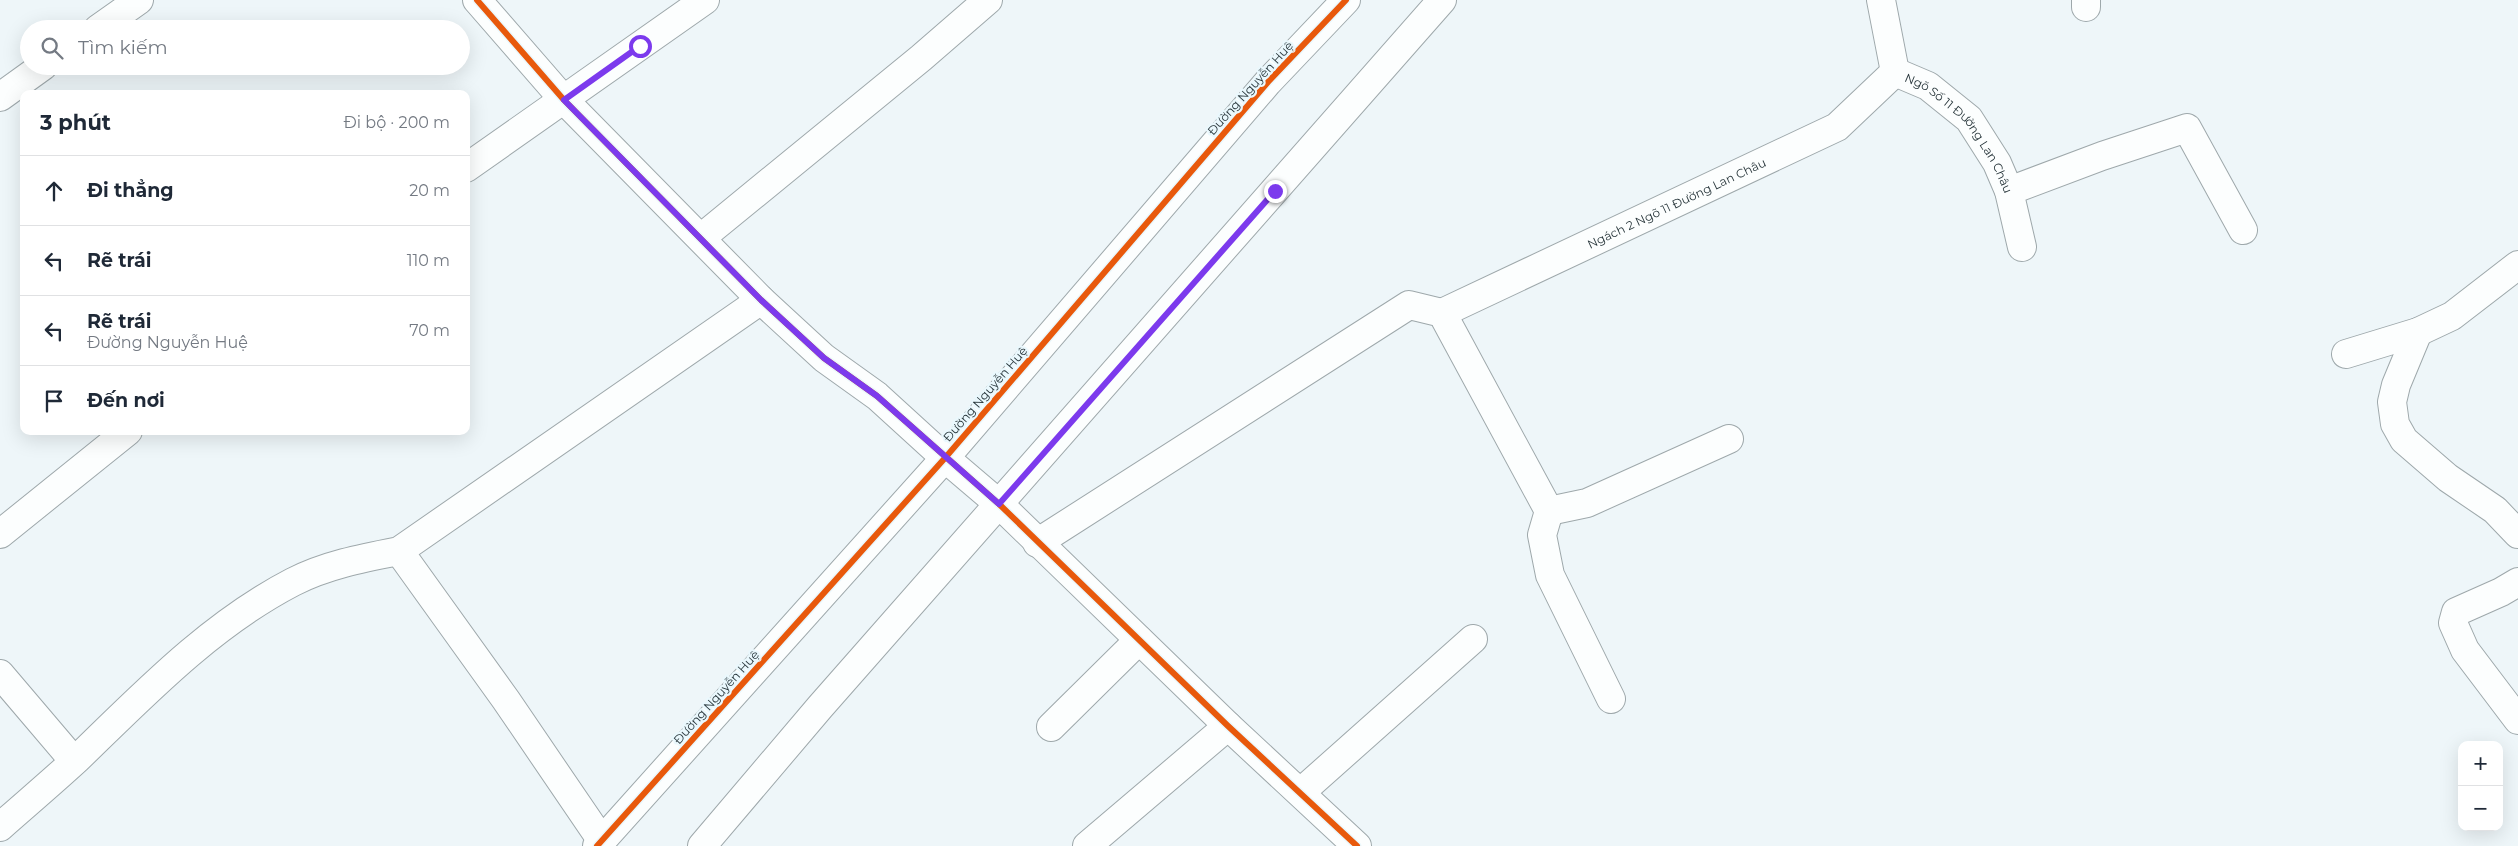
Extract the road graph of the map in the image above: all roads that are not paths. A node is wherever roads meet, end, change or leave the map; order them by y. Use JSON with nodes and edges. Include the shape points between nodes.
{"nodes":[{"id":1,"x":139,"y":0,"type":"edge"},
{"id":2,"x":478,"y":0,"type":"edge"},
{"id":3,"x":705,"y":0,"type":"edge"},
{"id":4,"x":988,"y":0,"type":"edge"},
{"id":5,"x":1346,"y":0,"type":"edge"},
{"id":6,"x":1442,"y":0,"type":"edge"},
{"id":7,"x":1881,"y":0,"type":"edge"},
{"id":8,"x":111,"y":20,"type":"edge"},
{"id":9,"x":1895,"y":72,"type":"junction"},
{"id":10,"x":31,"y":75,"type":"edge"},
{"id":11,"x":0,"y":97,"type":"edge"},
{"id":12,"x":564,"y":100,"type":"junction"},
{"id":13,"x":470,"y":165,"type":"edge"},
{"id":14,"x":2009,"y":191,"type":"junction"},
{"id":15,"x":2243,"y":230,"type":"dead end"},
{"id":16,"x":701,"y":238,"type":"junction"},
{"id":17,"x":2022,"y":247,"type":"dead end"},
{"id":18,"x":2518,"y":265,"type":"edge"},
{"id":19,"x":761,"y":300,"type":"junction"},
{"id":20,"x":1442,"y":313,"type":"junction"},
{"id":21,"x":2418,"y":332,"type":"junction"},
{"id":22,"x":2346,"y":354,"type":"dead end"},
{"id":23,"x":123,"y":435,"type":"edge"},
{"id":24,"x":1729,"y":439,"type":"dead end"},
{"id":25,"x":945,"y":458,"type":"junction"},
{"id":26,"x":999,"y":504,"type":"junction"},
{"id":27,"x":1549,"y":511,"type":"junction"},
{"id":28,"x":0,"y":534,"type":"edge"},
{"id":29,"x":2518,"y":534,"type":"edge"},
{"id":30,"x":1037,"y":543,"type":"junction"},
{"id":31,"x":399,"y":551,"type":"junction"},
{"id":32,"x":2518,"y":582,"type":"edge"},
{"id":33,"x":1473,"y":639,"type":"dead end"},
{"id":34,"x":1139,"y":640,"type":"junction"},
{"id":35,"x":0,"y":674,"type":"edge"},
{"id":36,"x":1611,"y":699,"type":"dead end"},
{"id":37,"x":2518,"y":720,"type":"edge"},
{"id":38,"x":1228,"y":726,"type":"junction"},
{"id":39,"x":1051,"y":727,"type":"dead end"},
{"id":40,"x":74,"y":761,"type":"junction"},
{"id":41,"x":1301,"y":792,"type":"junction"},
{"id":42,"x":0,"y":827,"type":"edge"},
{"id":43,"x":601,"y":844,"type":"edge"},
{"id":44,"x":702,"y":846,"type":"edge"},
{"id":45,"x":1087,"y":846,"type":"edge"},
{"id":46,"x":1357,"y":846,"type":"edge"}],
"edges":[{"from":1,"to":8,"type":"street"},
{"from":2,"to":12,"type":"street"},
{"from":3,"to":12,"type":"street"},
{"from":4,"to":16,"type":"street"},
{"from":5,"to":25,"type":"street","name":"Đường Nguyễn Huệ","via":[[1268,82]]},
{"from":6,"to":26,"type":"street"},
{"from":7,"to":9,"type":"street","name":"Ngõ Số 11 Đường Lan Châu"},
{"from":9,"to":14,"type":"street","name":"Ngõ Số 11 Đường Lan Châu","via":[[1928,86],[1969,119],[1997,162]]},
{"from":9,"to":20,"type":"street","name":"Ngách 2 Ngõ 11 Đường Lan Châu","via":[[1837,127]]},
{"from":10,"to":11,"type":"street"},
{"from":12,"to":13,"type":"street"},
{"from":12,"to":16,"type":"street"},
{"from":14,"to":15,"type":"street","via":[[2187,128]]},
{"from":14,"to":17,"type":"street","name":"Ngõ Số 11 Đường Lan Châu"},
{"from":16,"to":19,"type":"street"},
{"from":18,"to":21,"type":"street","via":[[2452,316]]},
{"from":19,"to":25,"type":"street","via":[[824,358],[877,396]]},
{"from":19,"to":31,"type":"street"},
{"from":20,"to":27,"type":"street"},
{"from":20,"to":30,"type":"street","via":[[1409,305]]},
{"from":21,"to":22,"type":"street"},
{"from":21,"to":29,"type":"street","via":[[2396,385],[2392,402],[2395,424],[2404,440],[2448,478],[2495,510]]},
{"from":23,"to":28,"type":"street"},
{"from":24,"to":27,"type":"street","via":[[1587,503]]},
{"from":25,"to":26,"type":"street"},
{"from":25,"to":43,"type":"street","name":"Đường Nguyễn Huệ"},
{"from":26,"to":30,"type":"street"},
{"from":26,"to":44,"type":"street"},
{"from":27,"to":36,"type":"street","via":[[1542,535],[1550,576]]},
{"from":30,"to":34,"type":"street"},
{"from":31,"to":40,"type":"street","via":[[331,567],[295,581],[259,602],[172,668]]},
{"from":31,"to":43,"type":"street","via":[[506,700]]},
{"from":32,"to":37,"type":"street","via":[[2456,612],[2453,623],[2465,650]]},
{"from":33,"to":41,"type":"street"},
{"from":34,"to":38,"type":"street"},
{"from":34,"to":39,"type":"street"},
{"from":35,"to":40,"type":"street"},
{"from":38,"to":41,"type":"street"},
{"from":38,"to":45,"type":"street"},
{"from":40,"to":42,"type":"street"},
{"from":41,"to":46,"type":"street"}]}
